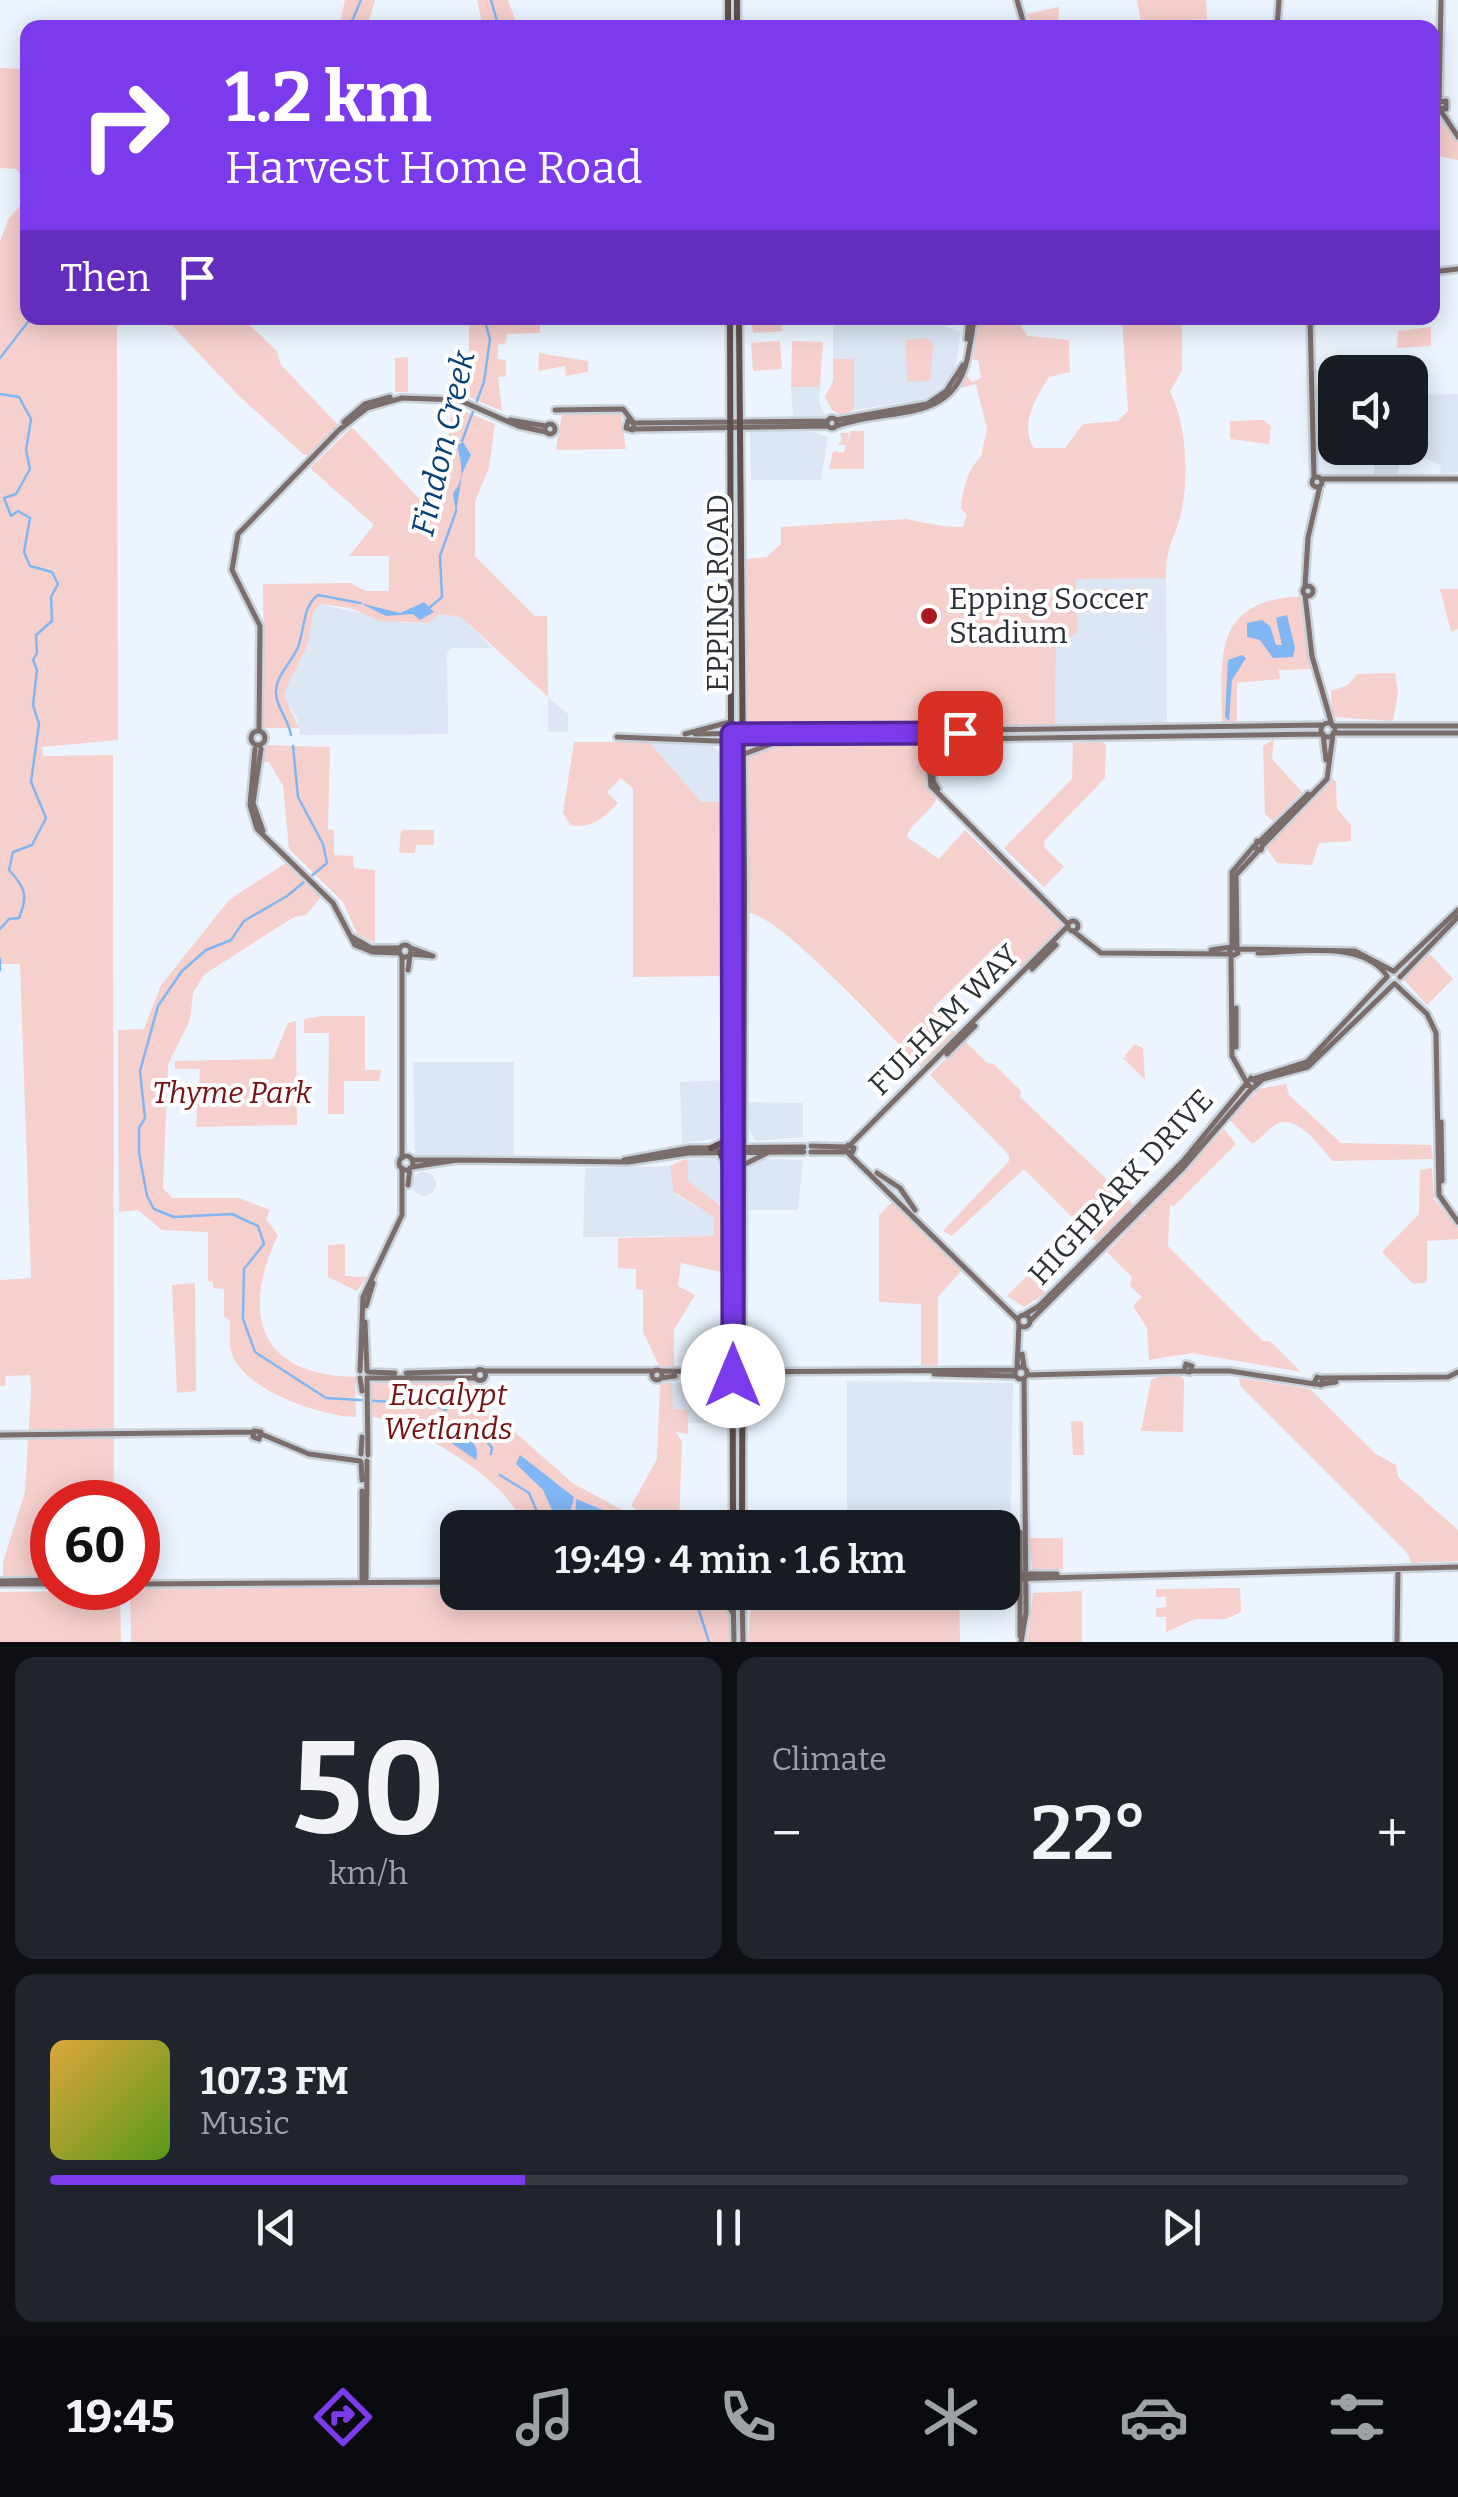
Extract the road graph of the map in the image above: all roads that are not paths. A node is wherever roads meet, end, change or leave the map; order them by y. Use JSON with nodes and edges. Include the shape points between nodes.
{"nodes":[{"id":1,"x":1441,"y":0,"type":"edge"},
{"id":2,"x":1458,"y":137,"type":"edge"},
{"id":3,"x":730,"y":325,"type":"edge"},
{"id":4,"x":739,"y":325,"type":"edge"},
{"id":5,"x":970,"y":325,"type":"edge"},
{"id":6,"x":1310,"y":325,"type":"edge"},
{"id":7,"x":739,"y":398,"type":"junction"},
{"id":8,"x":732,"y":424,"type":"junction"},
{"id":9,"x":750,"y":424,"type":"junction"},
{"id":10,"x":787,"y":425,"type":"junction"},
{"id":11,"x":1458,"y":479,"type":"edge"},
{"id":12,"x":1318,"y":482,"type":"junction"},
{"id":13,"x":1328,"y":710,"type":"junction"},
{"id":14,"x":732,"y":719,"type":"junction"},
{"id":15,"x":1323,"y":725,"type":"junction"},
{"id":16,"x":1333,"y":729,"type":"junction"},
{"id":17,"x":259,"y":730,"type":"dead end"},
{"id":18,"x":1458,"y":730,"type":"edge"},
{"id":19,"x":686,"y":734,"type":"junction"},
{"id":20,"x":1322,"y":734,"type":"junction"},
{"id":21,"x":667,"y":736,"type":"junction"},
{"id":22,"x":617,"y":737,"type":"dead end"},
{"id":23,"x":732,"y":737,"type":"junction"},
{"id":24,"x":930,"y":737,"type":"junction"},
{"id":25,"x":742,"y":738,"type":"junction"},
{"id":26,"x":798,"y":741,"type":"junction"},
{"id":27,"x":258,"y":749,"type":"dead end"},
{"id":28,"x":742,"y":756,"type":"junction"},
{"id":29,"x":1259,"y":845,"type":"junction"},
{"id":30,"x":1458,"y":913,"type":"edge"},
{"id":31,"x":1072,"y":926,"type":"junction"},
{"id":32,"x":1234,"y":951,"type":"junction"},
{"id":33,"x":405,"y":952,"type":"junction"},
{"id":34,"x":433,"y":954,"type":"dead end"},
{"id":35,"x":1390,"y":974,"type":"junction"},
{"id":36,"x":1400,"y":977,"type":"junction"},
{"id":37,"x":1395,"y":984,"type":"junction"},
{"id":38,"x":1251,"y":1082,"type":"junction"},
{"id":39,"x":743,"y":1123,"type":"junction"},
{"id":40,"x":734,"y":1137,"type":"junction"},
{"id":41,"x":758,"y":1147,"type":"junction"},
{"id":42,"x":711,"y":1148,"type":"junction"},
{"id":43,"x":807,"y":1149,"type":"junction"},
{"id":44,"x":850,"y":1149,"type":"junction"},
{"id":45,"x":733,"y":1150,"type":"junction"},
{"id":46,"x":743,"y":1150,"type":"junction"},
{"id":47,"x":720,"y":1152,"type":"junction"},
{"id":48,"x":770,"y":1152,"type":"junction"},
{"id":49,"x":611,"y":1162,"type":"junction"},
{"id":50,"x":409,"y":1164,"type":"junction"},
{"id":51,"x":743,"y":1165,"type":"junction"},
{"id":52,"x":1440,"y":1165,"type":"junction"},
{"id":53,"x":1458,"y":1220,"type":"edge"},
{"id":54,"x":733,"y":1245,"type":"junction"},
{"id":55,"x":1023,"y":1321,"type":"junction"},
{"id":56,"x":741,"y":1345,"type":"junction"},
{"id":57,"x":754,"y":1372,"type":"junction"},
{"id":58,"x":791,"y":1372,"type":"junction"},
{"id":59,"x":1021,"y":1373,"type":"junction"},
{"id":60,"x":737,"y":1374,"type":"junction"},
{"id":61,"x":1458,"y":1374,"type":"edge"},
{"id":62,"x":365,"y":1375,"type":"junction"},
{"id":63,"x":0,"y":1435,"type":"edge"},
{"id":64,"x":363,"y":1458,"type":"junction"},
{"id":65,"x":733,"y":1510,"type":"edge"},
{"id":66,"x":741,"y":1510,"type":"edge"},
{"id":67,"x":366,"y":1558,"type":"junction"},
{"id":68,"x":1458,"y":1567,"type":"edge"},
{"id":69,"x":1398,"y":1568,"type":"junction"},
{"id":70,"x":362,"y":1573,"type":"junction"},
{"id":71,"x":1023,"y":1576,"type":"junction"},
{"id":72,"x":0,"y":1582,"type":"edge"},
{"id":73,"x":30,"y":1582,"type":"edge"},
{"id":74,"x":375,"y":1582,"type":"junction"},
{"id":75,"x":440,"y":1582,"type":"edge"},
{"id":76,"x":340,"y":1583,"type":"junction"},
{"id":77,"x":364,"y":1583,"type":"junction"},
{"id":78,"x":160,"y":1584,"type":"edge"},
{"id":79,"x":731,"y":1610,"type":"edge"},
{"id":80,"x":733,"y":1610,"type":"edge"},
{"id":81,"x":743,"y":1610,"type":"edge"},
{"id":82,"x":733,"y":1615,"type":"junction"},
{"id":83,"x":734,"y":1642,"type":"edge"},
{"id":84,"x":743,"y":1642,"type":"edge"},
{"id":85,"x":1020,"y":1642,"type":"edge"},
{"id":86,"x":1398,"y":1642,"type":"edge"}],
"edges":[{"from":1,"to":2,"type":"street","via":[[1442,105]]},
{"from":3,"to":8,"type":"main road","name":"EPPING ROAD"},
{"from":4,"to":7,"type":"main road","name":"EPPING ROAD"},
{"from":5,"to":10,"type":"street","via":[[964,361],[946,394],[918,407],[837,423]]},
{"from":6,"to":12,"type":"street"},
{"from":7,"to":8,"type":"main road","name":"EPPING ROAD"},
{"from":7,"to":9,"type":"street"},
{"from":8,"to":9,"type":"street"},
{"from":8,"to":10,"type":"street"},
{"from":8,"to":14,"type":"main road","name":"EPPING ROAD"},
{"from":8,"to":17,"type":"street","via":[[632,424],[623,411],[568,409],[554,412],[548,427],[450,398],[402,398],[367,408],[237,538],[232,570],[260,624]]},
{"from":8,"to":25,"type":"main road","name":"EPPING ROAD"},
{"from":9,"to":10,"type":"street"},
{"from":11,"to":12,"type":"street"},
{"from":12,"to":13,"type":"street","via":[[1307,576],[1309,642]]},
{"from":13,"to":15,"type":"street"},
{"from":13,"to":16,"type":"street"},
{"from":14,"to":19,"type":"street","via":[[718,729]]},
{"from":14,"to":23,"type":"main road","name":"EPPING ROAD"},
{"from":15,"to":16,"type":"street"},
{"from":15,"to":20,"type":"street"},
{"from":15,"to":24,"type":"street"},
{"from":16,"to":18,"type":"street"},
{"from":16,"to":20,"type":"street"},
{"from":16,"to":29,"type":"street","via":[[1327,779]]},
{"from":19,"to":21,"type":"street"},
{"from":19,"to":23,"type":"street"},
{"from":20,"to":24,"type":"street"},
{"from":20,"to":29,"type":"street","via":[[1324,777]]},
{"from":21,"to":22,"type":"street"},
{"from":21,"to":23,"type":"street"},
{"from":23,"to":25,"type":"street"},
{"from":23,"to":40,"type":"main road","name":"EPPING ROAD"},
{"from":24,"to":25,"type":"street"},
{"from":24,"to":26,"type":"street"},
{"from":24,"to":31,"type":"street","via":[[928,782]]},
{"from":25,"to":26,"type":"street"},
{"from":25,"to":28,"type":"main road","name":"EPPING ROAD"},
{"from":26,"to":28,"type":"street","via":[[758,746]]},
{"from":27,"to":33,"type":"street","via":[[252,818],[336,907],[354,944],[372,952]]},
{"from":28,"to":39,"type":"main road","name":"EPPING ROAD"},
{"from":29,"to":32,"type":"street","via":[[1237,870]]},
{"from":30,"to":35,"type":"street","name":"HIGHPARK DRIVE"},
{"from":30,"to":36,"type":"street","name":"HIGHPARK DRIVE"},
{"from":31,"to":32,"type":"street","via":[[1101,953]]},
{"from":31,"to":44,"type":"street","name":"FULHAM WAY"},
{"from":32,"to":35,"type":"street","via":[[1355,951]]},
{"from":32,"to":38,"type":"street","via":[[1236,1059]]},
{"from":33,"to":34,"type":"street"},
{"from":33,"to":50,"type":"street"},
{"from":33,"to":50,"type":"street","via":[[402,1158]]},
{"from":35,"to":36,"type":"street"},
{"from":35,"to":37,"type":"street"},
{"from":35,"to":38,"type":"street","name":"HIGHPARK DRIVE","via":[[1306,1062]]},
{"from":36,"to":37,"type":"street","name":"HIGHPARK DRIVE"},
{"from":36,"to":52,"type":"street","via":[[1441,1038]]},
{"from":37,"to":38,"type":"street","name":"HIGHPARK DRIVE","via":[[1308,1067]]},
{"from":37,"to":52,"type":"street","via":[[1427,1014],[1436,1033]]},
{"from":38,"to":55,"type":"street","name":"HIGHPARK DRIVE","via":[[1206,1138]]},
{"from":39,"to":41,"type":"street"},
{"from":39,"to":46,"type":"main road","name":"EPPING ROAD"},
{"from":40,"to":42,"type":"main road"},
{"from":40,"to":45,"type":"main road","name":"EPPING ROAD"},
{"from":41,"to":43,"type":"street"},
{"from":41,"to":46,"type":"street"},
{"from":42,"to":45,"type":"street"},
{"from":42,"to":49,"type":"street"},
{"from":43,"to":44,"type":"street"},
{"from":43,"to":48,"type":"street"},
{"from":44,"to":55,"type":"street","via":[[900,1188]]},
{"from":45,"to":46,"type":"street"},
{"from":45,"to":47,"type":"street"},
{"from":45,"to":54,"type":"main road","name":"EPPING ROAD"},
{"from":46,"to":48,"type":"street"},
{"from":46,"to":51,"type":"main road","name":"EPPING ROAD"},
{"from":47,"to":49,"type":"street"},
{"from":47,"to":54,"type":"main road","via":[[729,1169]]},
{"from":48,"to":51,"type":"street"},
{"from":49,"to":50,"type":"street"},
{"from":50,"to":62,"type":"street","via":[[406,1212],[366,1304]]},
{"from":51,"to":56,"type":"main road","name":"EPPING ROAD"},
{"from":52,"to":53,"type":"street","via":[[1440,1198]]},
{"from":54,"to":60,"type":"main road","name":"EPPING ROAD"},
{"from":55,"to":59,"type":"street","name":"HIGHPARK DRIVE"},
{"from":56,"to":57,"type":"main road"},
{"from":56,"to":60,"type":"main road","name":"EPPING ROAD"},
{"from":57,"to":58,"type":"street"},
{"from":57,"to":60,"type":"street"},
{"from":58,"to":59,"type":"street"},
{"from":58,"to":60,"type":"street"},
{"from":59,"to":61,"type":"street","via":[[1188,1368],[1318,1381],[1447,1381]]},
{"from":59,"to":71,"type":"street","name":"HIGHPARK DRIVE"},
{"from":60,"to":62,"type":"street"},
{"from":60,"to":65,"type":"main road","name":"EPPING ROAD"},
{"from":60,"to":66,"type":"main road","name":"EPPING ROAD"},
{"from":62,"to":64,"type":"street"},
{"from":63,"to":64,"type":"street","via":[[257,1435],[309,1454]]},
{"from":64,"to":67,"type":"street"},
{"from":64,"to":70,"type":"street"},
{"from":67,"to":74,"type":"street"},
{"from":67,"to":77,"type":"street"},
{"from":68,"to":69,"type":"street"},
{"from":69,"to":71,"type":"street"},
{"from":69,"to":86,"type":"street"},
{"from":70,"to":76,"type":"street"},
{"from":70,"to":77,"type":"street"},
{"from":71,"to":85,"type":"street","name":"HIGHPARK DRIVE"},
{"from":72,"to":73,"type":"street"},
{"from":74,"to":75,"type":"street"},
{"from":74,"to":77,"type":"street"},
{"from":76,"to":77,"type":"street"},
{"from":76,"to":78,"type":"street"},
{"from":79,"to":82,"type":"street"},
{"from":80,"to":82,"type":"street"},
{"from":81,"to":84,"type":"street"},
{"from":82,"to":83,"type":"street"}]}
